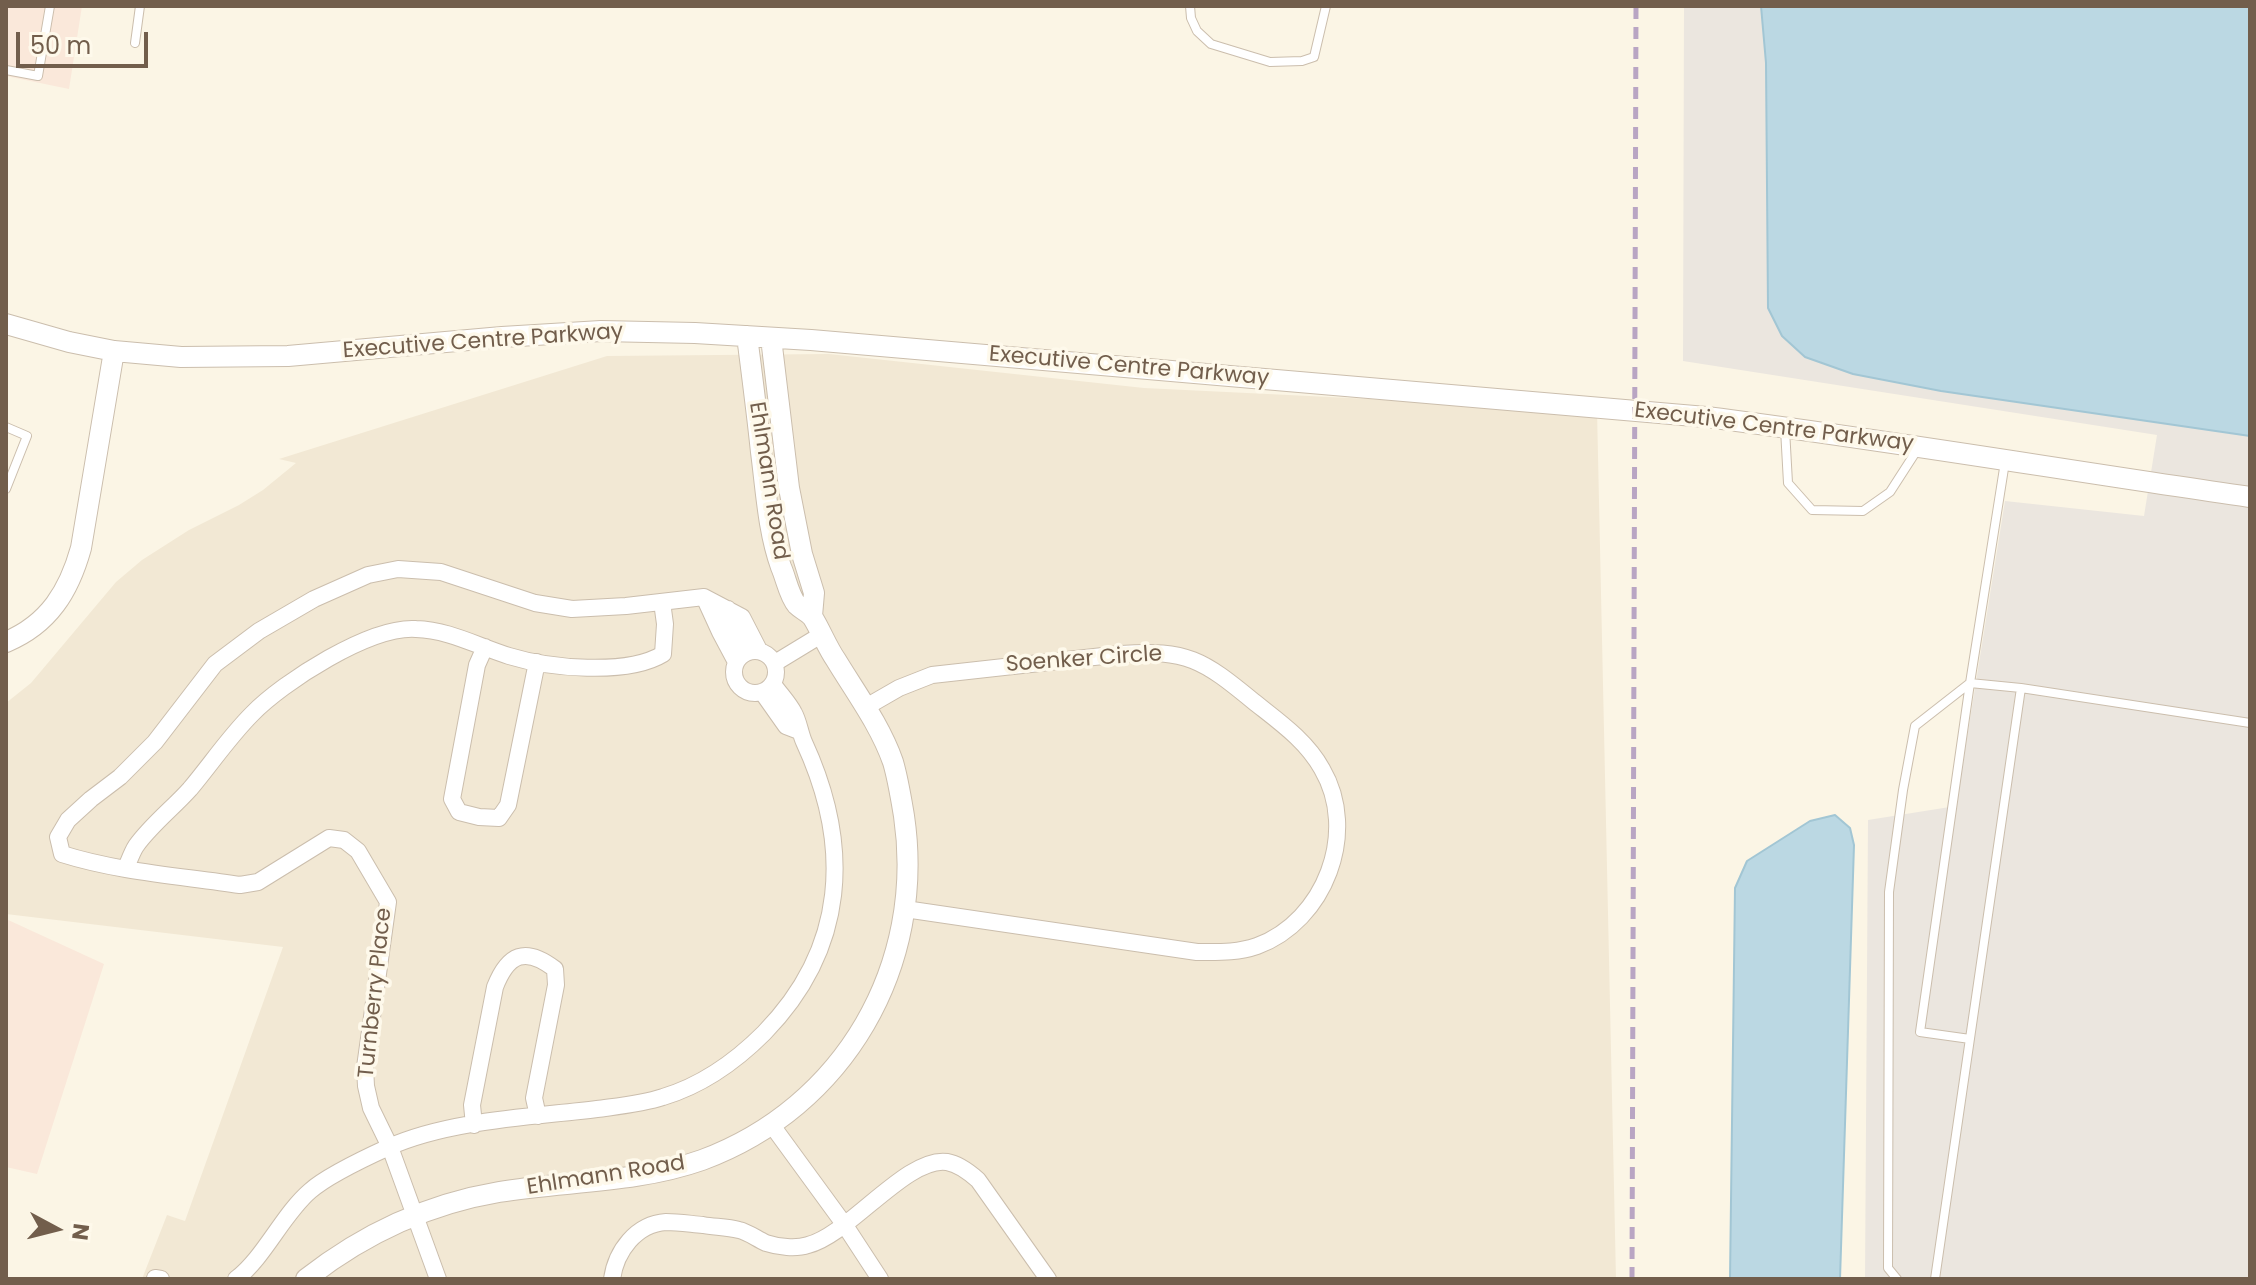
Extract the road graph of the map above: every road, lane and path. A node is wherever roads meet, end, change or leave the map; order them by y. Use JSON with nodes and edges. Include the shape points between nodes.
{"nodes":[{"id":1,"x":50,"y":6,"type":"edge"},
{"id":2,"x":140,"y":6,"type":"edge"},
{"id":3,"x":1190,"y":6,"type":"edge"},
{"id":4,"x":1326,"y":6,"type":"edge"},
{"id":5,"x":135,"y":43,"type":"dead end"},
{"id":6,"x":6,"y":70,"type":"edge"},
{"id":7,"x":6,"y":324,"type":"edge"},
{"id":8,"x":747,"y":336,"type":"junction"},
{"id":9,"x":771,"y":338,"type":"junction"},
{"id":10,"x":114,"y":351,"type":"junction"},
{"id":11,"x":6,"y":427,"type":"edge"},
{"id":12,"x":1785,"y":427,"type":"junction"},
{"id":13,"x":1919,"y":447,"type":"junction"},
{"id":14,"x":2005,"y":461,"type":"junction"},
{"id":15,"x":6,"y":489,"type":"edge"},
{"id":16,"x":2250,"y":497,"type":"edge"},
{"id":17,"x":704,"y":597,"type":"junction"},
{"id":18,"x":662,"y":602,"type":"junction"},
{"id":19,"x":812,"y":616,"type":"junction"},
{"id":20,"x":821,"y":635,"type":"junction"},
{"id":21,"x":6,"y":642,"type":"edge"},
{"id":22,"x":485,"y":647,"type":"junction"},
{"id":23,"x":747,"y":655,"type":"junction"},
{"id":24,"x":537,"y":662,"type":"junction"},
{"id":25,"x":775,"y":663,"type":"junction"},
{"id":26,"x":1970,"y":683,"type":"junction"},
{"id":27,"x":768,"y":688,"type":"junction"},
{"id":28,"x":2021,"y":688,"type":"junction"},
{"id":29,"x":866,"y":707,"type":"junction"},
{"id":30,"x":2250,"y":723,"type":"edge"},
{"id":31,"x":126,"y":868,"type":"junction"},
{"id":32,"x":905,"y":909,"type":"junction"},
{"id":33,"x":1970,"y":1039,"type":"junction"},
{"id":34,"x":538,"y":1116,"type":"junction"},
{"id":35,"x":771,"y":1124,"type":"junction"},
{"id":36,"x":474,"y":1125,"type":"junction"},
{"id":37,"x":390,"y":1147,"type":"junction"},
{"id":38,"x":414,"y":1217,"type":"junction"},
{"id":39,"x":844,"y":1224,"type":"junction"},
{"id":40,"x":155,"y":1278,"type":"edge"},
{"id":41,"x":161,"y":1279,"type":"edge"},
{"id":42,"x":236,"y":1279,"type":"edge"},
{"id":43,"x":306,"y":1279,"type":"edge"},
{"id":44,"x":438,"y":1279,"type":"edge"},
{"id":45,"x":612,"y":1279,"type":"edge"},
{"id":46,"x":880,"y":1279,"type":"edge"},
{"id":47,"x":1048,"y":1279,"type":"edge"},
{"id":48,"x":1897,"y":1279,"type":"edge"},
{"id":49,"x":1935,"y":1279,"type":"edge"}],
"edges":[{"from":1,"to":6,"type":"lane","via":[[38,76]]},
{"from":2,"to":5,"type":"lane"},
{"from":3,"to":4,"type":"lane","via":[[1197,31],[1211,44],[1270,62],[1314,57]]},
{"from":7,"to":10,"type":"street","name":"Executive Centre Parkway"},
{"from":8,"to":9,"type":"street","name":"Executive Centre Parkway"},
{"from":8,"to":10,"type":"street","name":"Executive Centre Parkway","via":[[601,331],[232,358]]},
{"from":8,"to":19,"type":"street","name":"Ehlmann Road","via":[[772,528],[795,603]]},
{"from":9,"to":12,"type":"street","name":"Executive Centre Parkway","via":[[1510,398]]},
{"from":9,"to":19,"type":"street","name":"Ehlmann Road","via":[[789,488],[814,593]]},
{"from":10,"to":21,"type":"street","via":[[73,575],[50,612]]},
{"from":11,"to":15,"type":"lane","via":[[27,436]]},
{"from":12,"to":13,"type":"street","name":"Executive Centre Parkway"},
{"from":12,"to":13,"type":"lane","via":[[1788,483],[1812,510],[1863,511],[1890,492]]},
{"from":13,"to":14,"type":"street","name":"Executive Centre Parkway"},
{"from":14,"to":16,"type":"street","name":"Executive Centre Parkway"},
{"from":14,"to":26,"type":"lane"},
{"from":17,"to":18,"type":"street","name":"Turnberry Place"},
{"from":17,"to":23,"type":"street","via":[[720,632]]},
{"from":17,"to":23,"type":"street","via":[[742,617]]},
{"from":18,"to":24,"type":"street","via":[[663,654],[649,662],[563,667]]},
{"from":18,"to":31,"type":"street","name":"Turnberry Place","via":[[572,609],[535,603],[441,572],[398,569],[368,575],[314,599],[215,664],[155,742],[68,820],[58,837],[62,854]]},
{"from":19,"to":20,"type":"street","name":"Ehlmann Road"},
{"from":20,"to":25,"type":"street"},
{"from":20,"to":29,"type":"street","name":"Ehlmann Road"},
{"from":22,"to":24,"type":"street"},
{"from":22,"to":24,"type":"street","via":[[452,799],[459,812],[499,818],[508,805]]},
{"from":22,"to":31,"type":"street","via":[[443,631],[412,628],[378,635],[337,654],[274,693],[250,716],[136,846]]},
{"from":23,"to":25,"type":"street","via":[[771,657]]},
{"from":23,"to":27,"type":"street","via":[[734,676],[741,688]]},
{"from":25,"to":27,"type":"street","via":[[776,677]]},
{"from":26,"to":28,"type":"lane"},
{"from":26,"to":33,"type":"lane","via":[[1920,1032]]},
{"from":26,"to":48,"type":"lane","via":[[1915,726],[1889,892],[1888,1268]]},
{"from":27,"to":34,"type":"street","via":[[796,716],[830,814],[834,900],[824,939],[804,982],[743,1054],[704,1081],[662,1098]]},
{"from":28,"to":30,"type":"lane"},
{"from":28,"to":33,"type":"lane"},
{"from":29,"to":32,"type":"street","name":"Ehlmann Road","via":[[893,763],[902,804]]},
{"from":29,"to":32,"type":"street","name":"Soenker Circle","via":[[932,675],[1173,653],[1221,675],[1296,736],[1324,771],[1334,800],[1335,851],[1319,896],[1282,934],[1257,946],[1229,953],[1197,952]]},
{"from":31,"to":37,"type":"street","name":"Turnberry Place","via":[[240,885],[258,882],[329,838],[344,840],[358,851],[388,902],[365,1067],[371,1108]]},
{"from":32,"to":35,"type":"street","name":"Ehlmann Road","via":[[897,951],[865,1026],[818,1086]]},
{"from":33,"to":49,"type":"lane"},
{"from":34,"to":36,"type":"street"},
{"from":34,"to":36,"type":"street","via":[[534,1098],[555,969],[527,956],[512,959],[495,987],[472,1105]]},
{"from":35,"to":38,"type":"street","name":"Ehlmann Road","via":[[681,1167],[500,1192]]},
{"from":35,"to":39,"type":"street"},
{"from":36,"to":37,"type":"street"},
{"from":37,"to":38,"type":"street","name":"Turnberry Place"},
{"from":37,"to":42,"type":"street","via":[[309,1191]]},
{"from":38,"to":43,"type":"street","name":"Ehlmann Road","via":[[366,1239]]},
{"from":38,"to":44,"type":"street","name":"Turnberry Place"},
{"from":39,"to":45,"type":"street","via":[[807,1246],[788,1247],[741,1230],[663,1222],[627,1242]]},
{"from":39,"to":46,"type":"street"},
{"from":39,"to":47,"type":"street","via":[[912,1173],[945,1162],[978,1180]]},
{"from":40,"to":41,"type":"street"}]}
